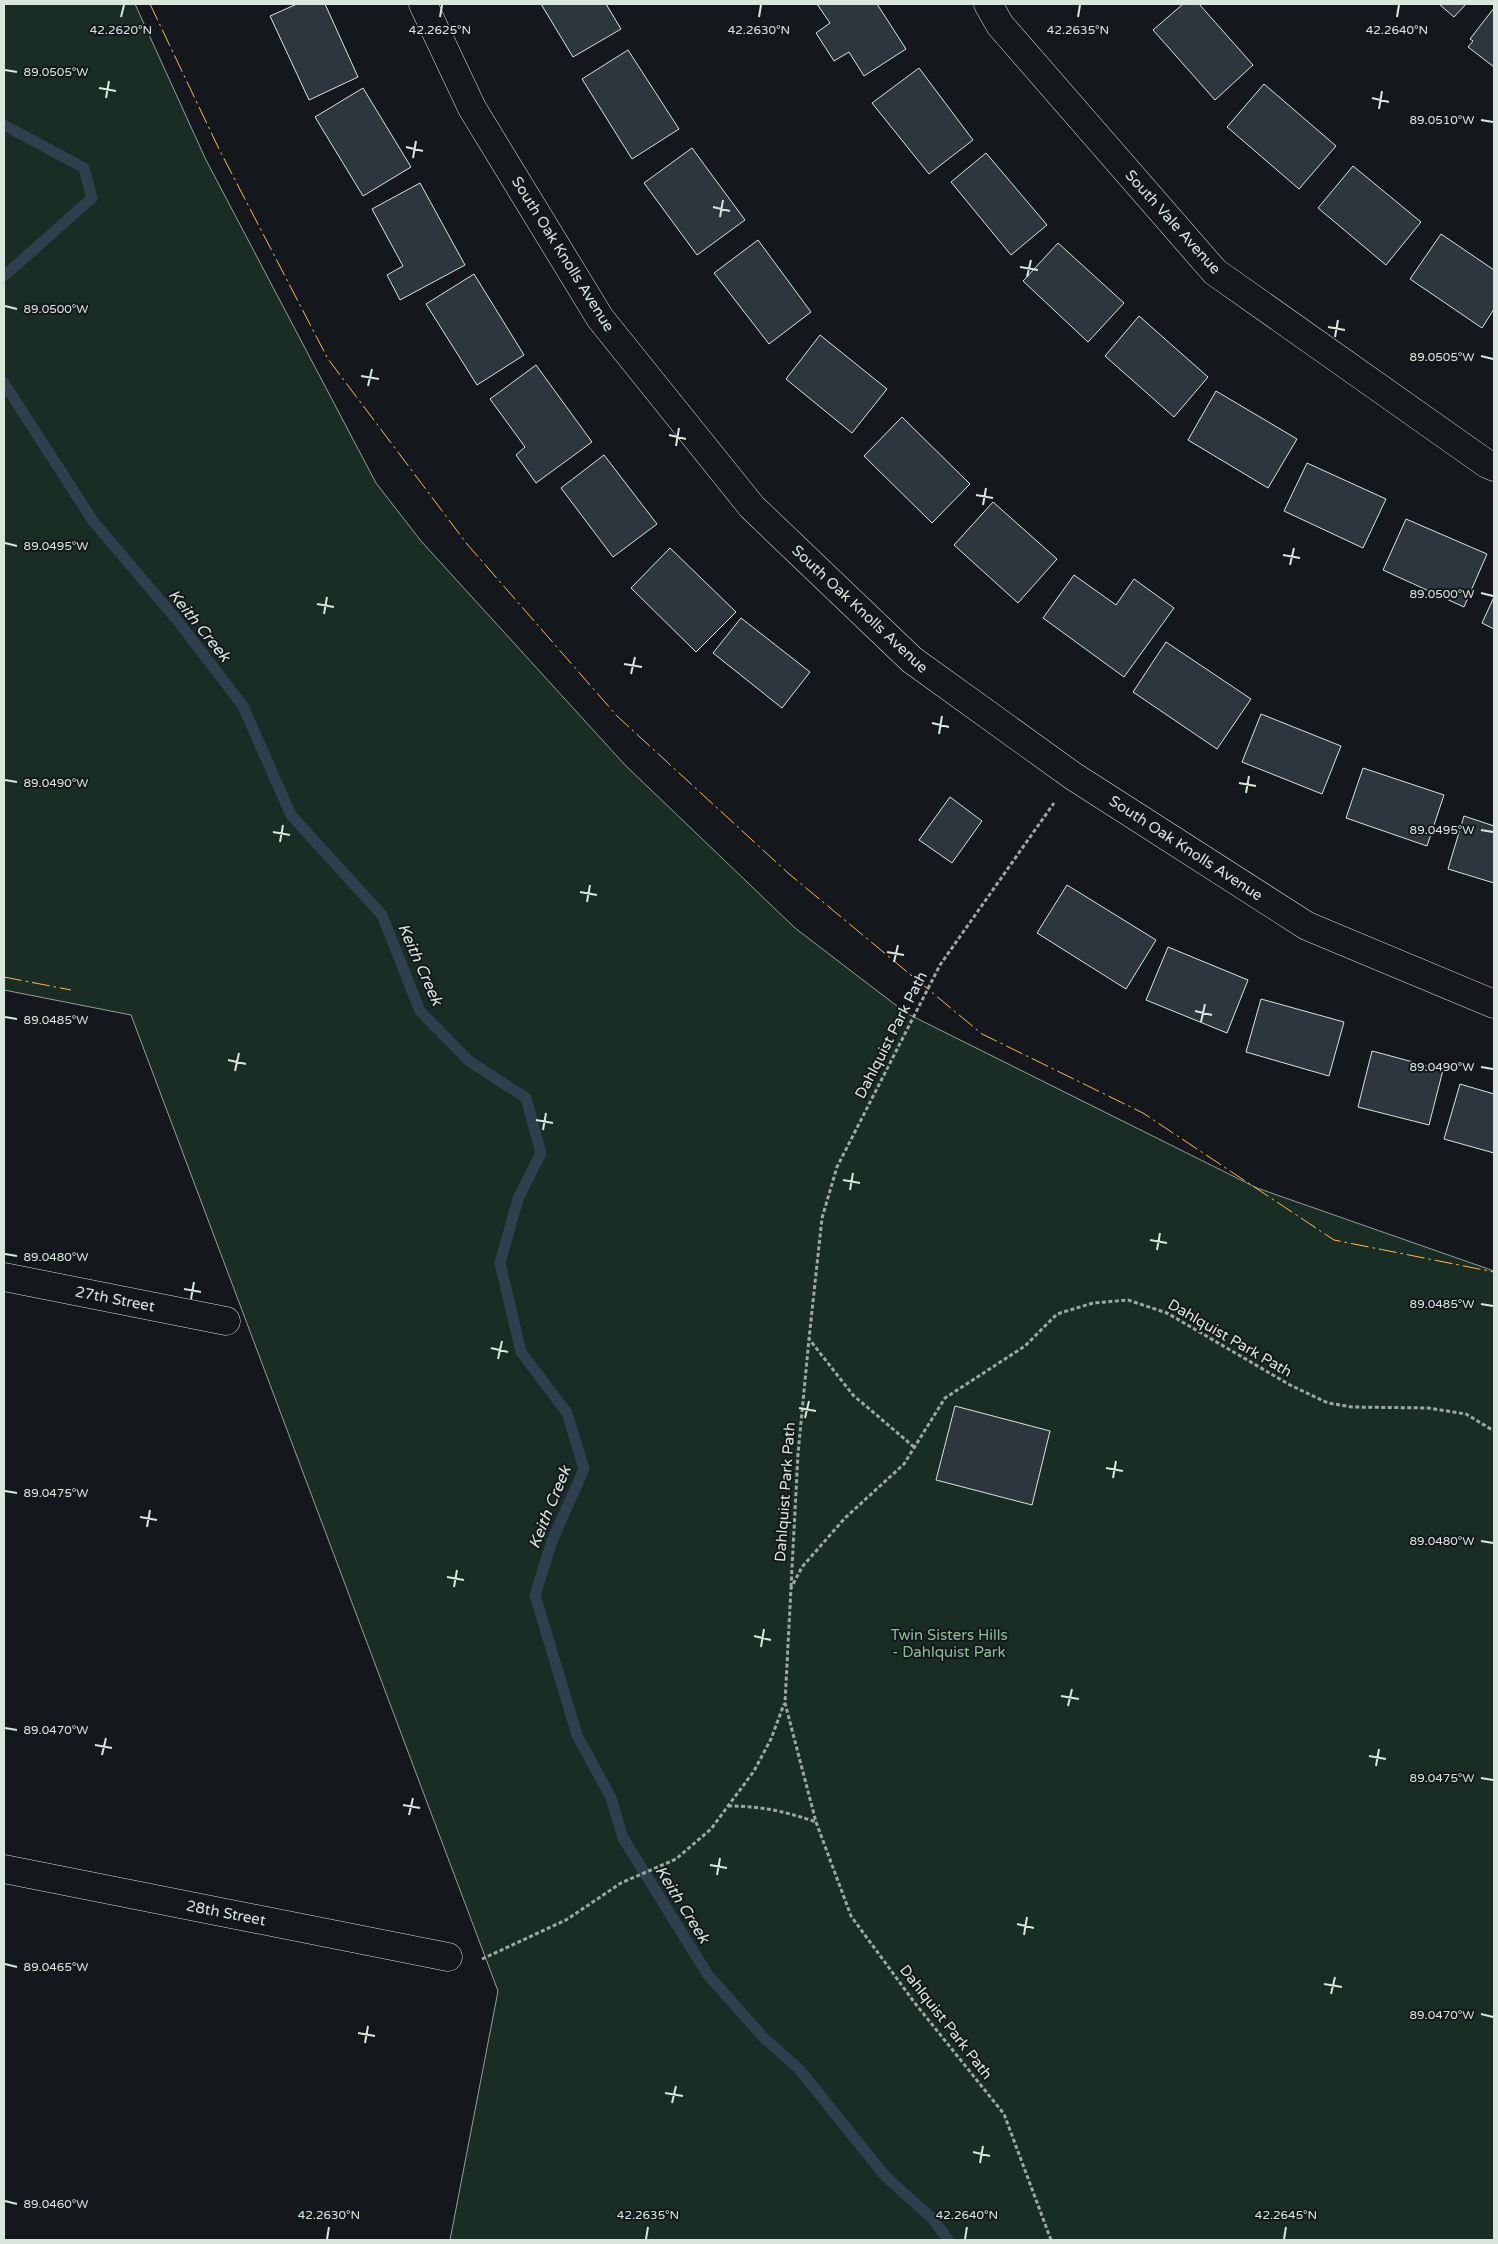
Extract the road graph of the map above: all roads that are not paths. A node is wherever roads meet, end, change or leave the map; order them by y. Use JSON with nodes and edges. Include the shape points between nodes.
{"nodes":[{"id":1,"x":424,"y":4,"type":"edge"},
{"id":2,"x":988,"y":4,"type":"edge"},
{"id":3,"x":1494,"y":467,"type":"edge"},
{"id":4,"x":1494,"y":1004,"type":"edge"},
{"id":5,"x":4,"y":1277,"type":"edge"},
{"id":6,"x":226,"y":1321,"type":"dead end"},
{"id":7,"x":4,"y":1869,"type":"edge"},
{"id":8,"x":448,"y":1957,"type":"road end"}],
"edges":[{"from":1,"to":4,"type":"street","name":"South Oak Knolls Avenue","via":[[472,108],[600,318],[752,507],[912,660],[1073,776],[1307,926]]},
{"from":2,"to":3,"type":"street","name":"South Vale Avenue","via":[[1000,25],[1214,272]]},
{"from":5,"to":6,"type":"street","name":"27th Street"},
{"from":7,"to":8,"type":"street","name":"28th Street"}]}
